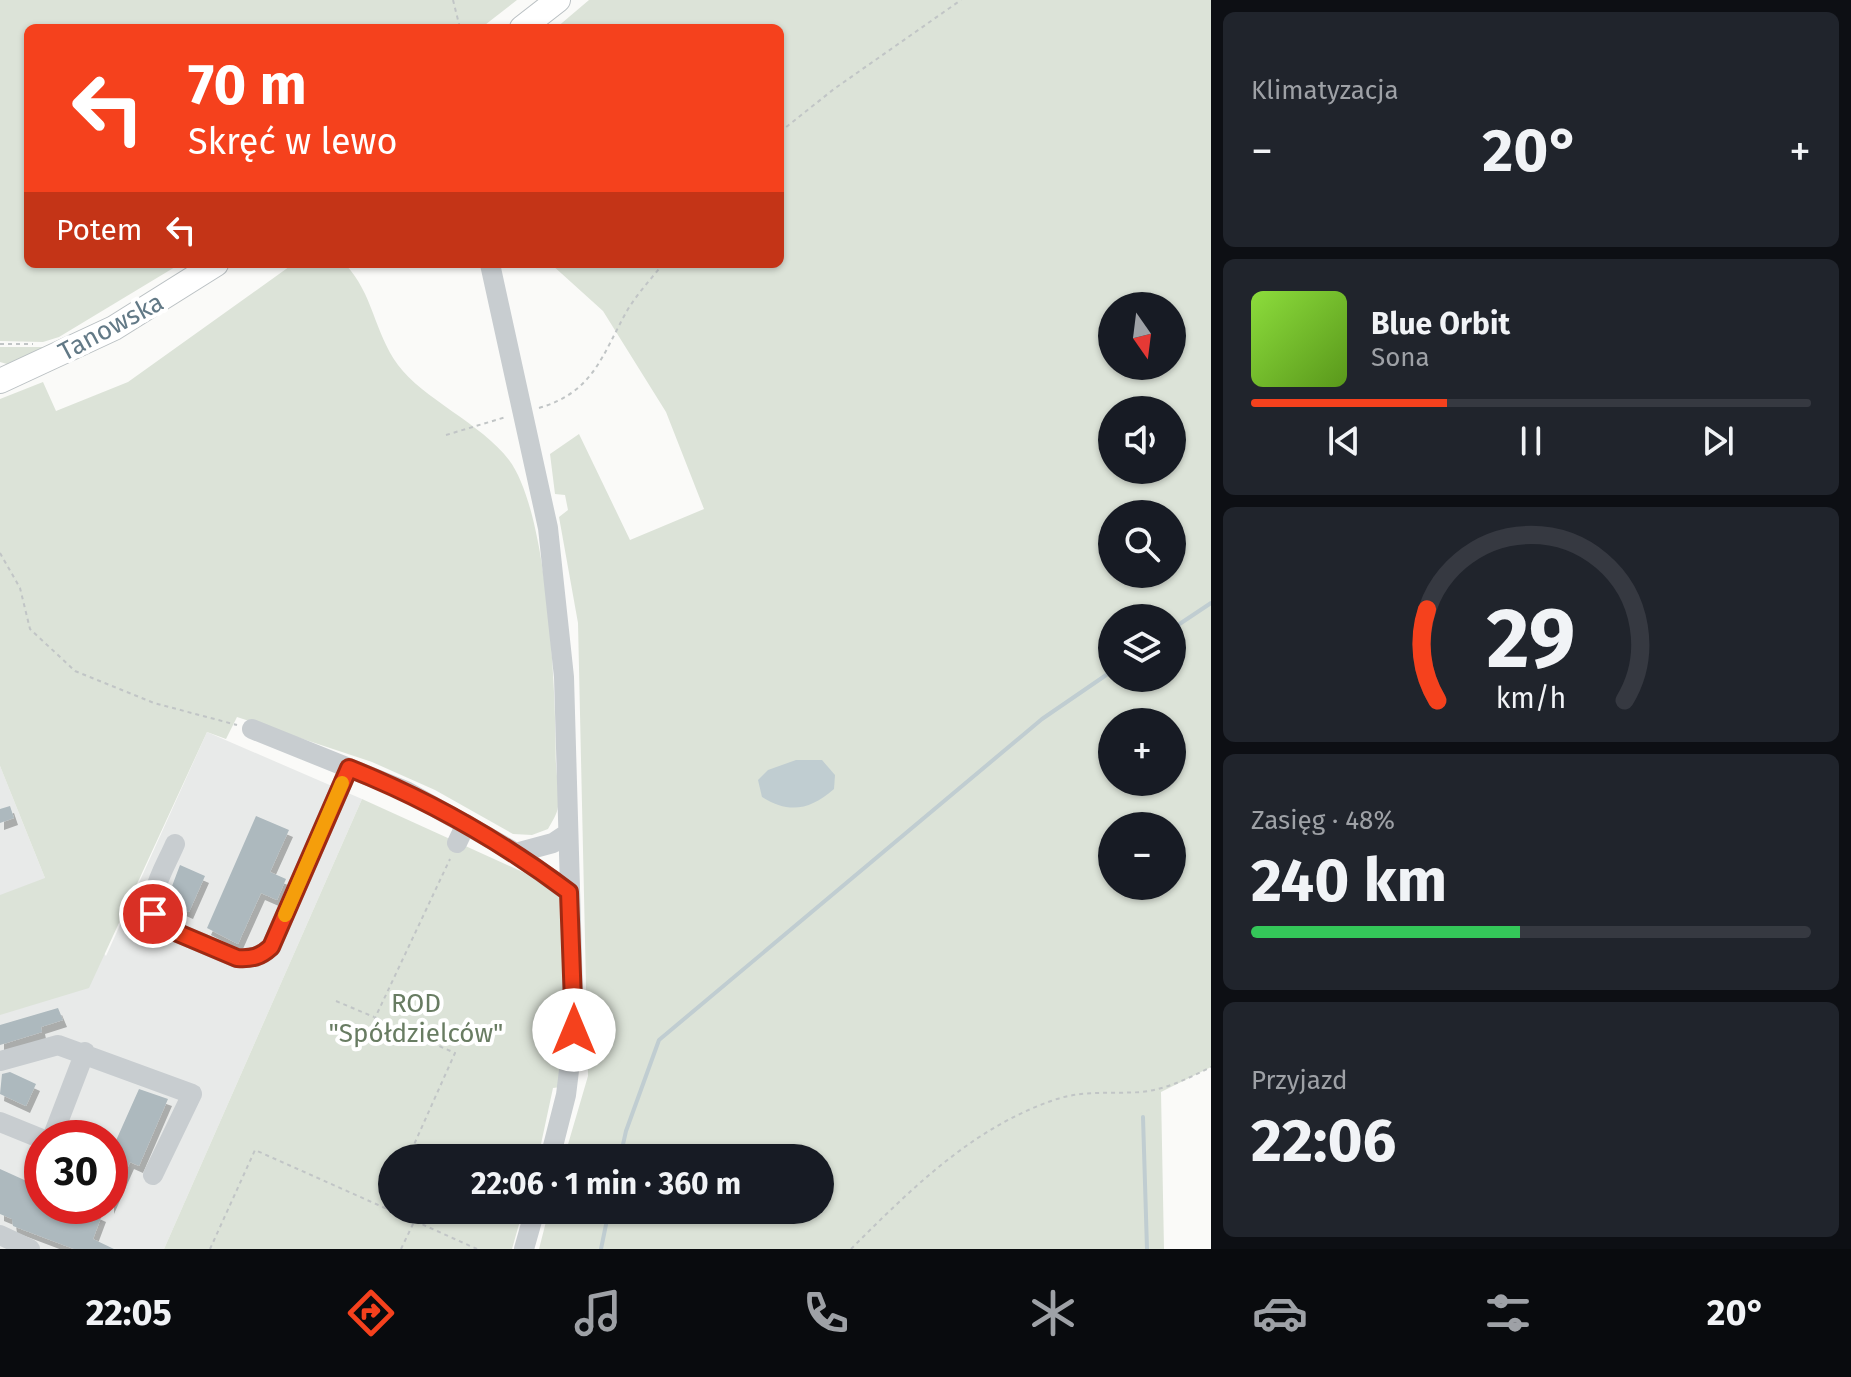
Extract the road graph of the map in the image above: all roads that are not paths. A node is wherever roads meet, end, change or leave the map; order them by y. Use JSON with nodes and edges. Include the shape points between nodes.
{"nodes":[{"id":1,"x":558,"y":0,"type":"edge"},
{"id":2,"x":527,"y":24,"type":"edge"},
{"id":3,"x":210,"y":268,"type":"edge"},
{"id":4,"x":491,"y":268,"type":"edge"},
{"id":5,"x":0,"y":381,"type":"edge"},
{"id":6,"x":252,"y":729,"type":"road end"},
{"id":7,"x":349,"y":768,"type":"junction"},
{"id":8,"x":466,"y":824,"type":"junction"},
{"id":9,"x":568,"y":833,"type":"junction"},
{"id":10,"x":457,"y":843,"type":"road end"},
{"id":11,"x":175,"y":844,"type":"dead end"},
{"id":12,"x":516,"y":853,"type":"junction"},
{"id":13,"x":569,"y":892,"type":"junction"},
{"id":14,"x":85,"y":1052,"type":"junction"},
{"id":15,"x":0,"y":1061,"type":"edge"},
{"id":16,"x":59,"y":1120,"type":"edge"},
{"id":17,"x":0,"y":1122,"type":"edge"},
{"id":18,"x":24,"y":1132,"type":"edge"},
{"id":19,"x":554,"y":1144,"type":"edge"},
{"id":20,"x":153,"y":1175,"type":"dead end"},
{"id":21,"x":531,"y":1224,"type":"edge"},
{"id":22,"x":0,"y":1235,"type":"edge"},
{"id":23,"x":30,"y":1249,"type":"edge"},
{"id":24,"x":524,"y":1249,"type":"edge"}],
"edges":[{"from":1,"to":2,"type":"main road"},
{"from":3,"to":5,"type":"main road","name":"Tanowska","via":[[125,322]]},
{"from":4,"to":9,"type":"street","via":[[548,528],[561,633]]},
{"from":6,"to":7,"type":"street"},
{"from":7,"to":8,"type":"street"},
{"from":7,"to":11,"type":"street","via":[[271,947],[262,955],[237,958],[156,920],[153,896]]},
{"from":8,"to":10,"type":"street"},
{"from":8,"to":12,"type":"street"},
{"from":9,"to":12,"type":"street"},
{"from":9,"to":13,"type":"street"},
{"from":12,"to":13,"type":"street"},
{"from":13,"to":19,"type":"street","via":[[572,1052]]},
{"from":14,"to":15,"type":"street","via":[[58,1045]]},
{"from":14,"to":16,"type":"street"},
{"from":14,"to":20,"type":"street","via":[[192,1094]]},
{"from":17,"to":18,"type":"street"},
{"from":21,"to":24,"type":"street"},
{"from":22,"to":23,"type":"street"}]}
